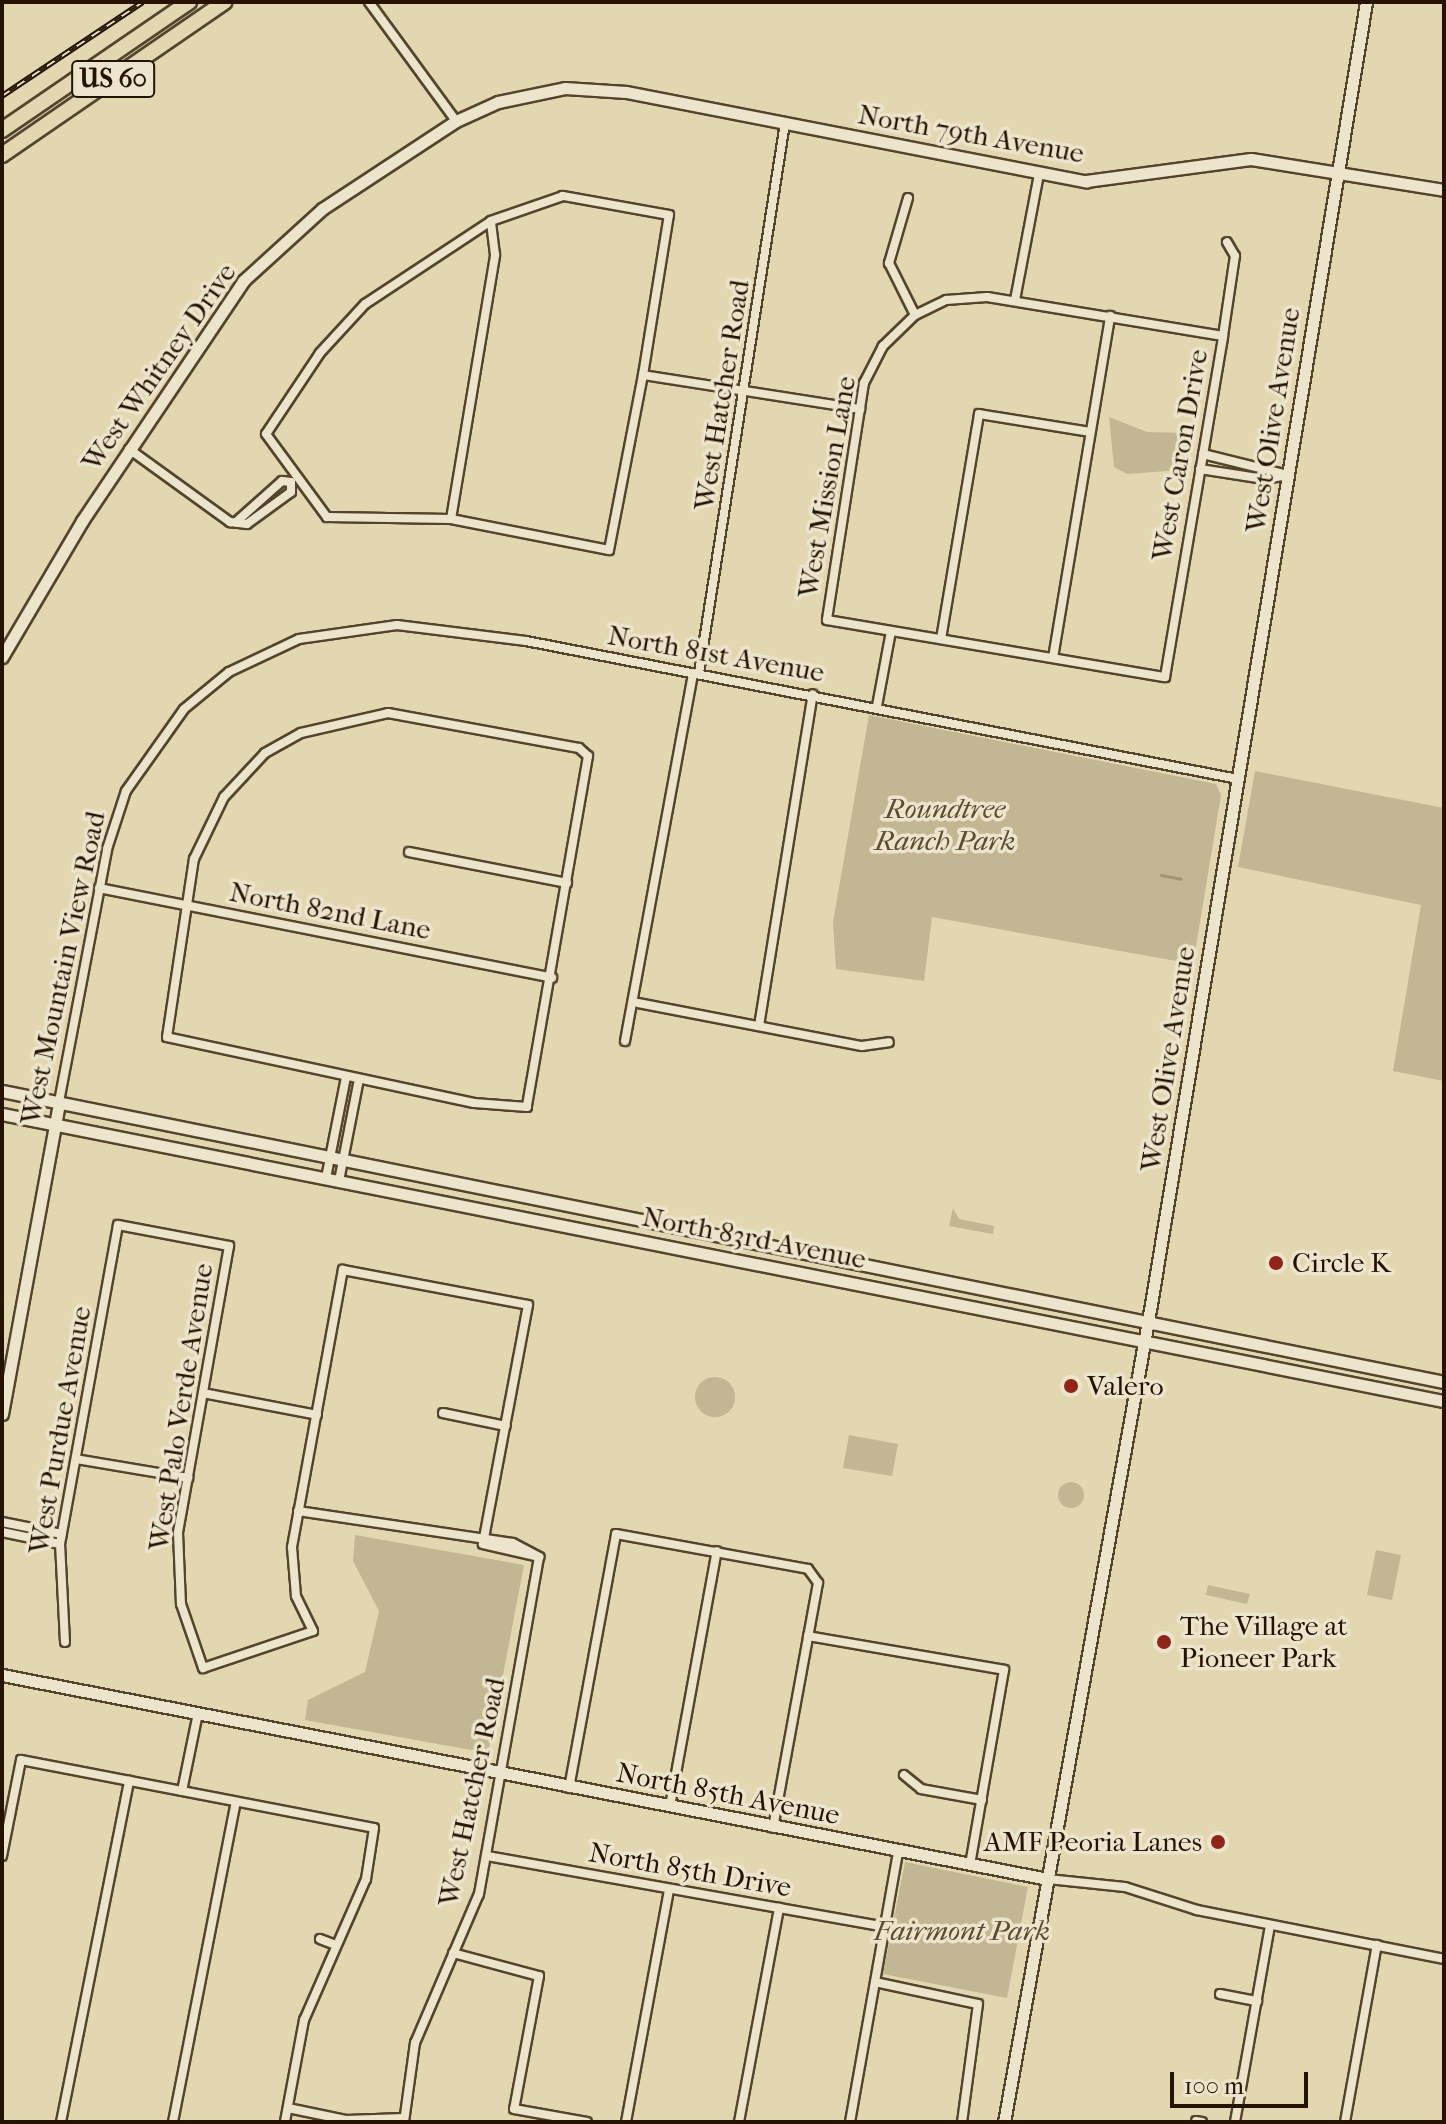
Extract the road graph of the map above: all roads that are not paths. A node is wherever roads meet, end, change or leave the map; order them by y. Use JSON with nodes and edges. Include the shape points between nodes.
{"nodes":[{"id":1,"x":189,"y":2,"type":"edge"},
{"id":2,"x":225,"y":2,"type":"edge"},
{"id":3,"x":369,"y":2,"type":"edge"},
{"id":4,"x":1366,"y":2,"type":"edge"},
{"id":5,"x":537,"y":92,"type":"joint"},
{"id":6,"x":456,"y":121,"type":"junction"},
{"id":7,"x":785,"y":123,"type":"junction"},
{"id":8,"x":2,"y":130,"type":"edge"},
{"id":9,"x":2,"y":155,"type":"edge"},
{"id":10,"x":1339,"y":173,"type":"junction"},
{"id":11,"x":1039,"y":174,"type":"junction"},
{"id":12,"x":1444,"y":190,"type":"edge"},
{"id":13,"x":908,"y":198,"type":"dead end"},
{"id":14,"x":491,"y":221,"type":"junction"},
{"id":15,"x":1227,"y":242,"type":"dead end"},
{"id":16,"x":1015,"y":300,"type":"junction"},
{"id":17,"x":915,"y":315,"type":"junction"},
{"id":18,"x":1110,"y":316,"type":"junction"},
{"id":19,"x":1223,"y":336,"type":"junction"},
{"id":20,"x":643,"y":375,"type":"junction"},
{"id":21,"x":744,"y":390,"type":"junction"},
{"id":22,"x":860,"y":409,"type":"junction"},
{"id":23,"x":1090,"y":432,"type":"junction"},
{"id":24,"x":129,"y":449,"type":"junction"},
{"id":25,"x":1203,"y":454,"type":"junction"},
{"id":26,"x":1200,"y":469,"type":"junction"},
{"id":27,"x":1289,"y":475,"type":"junction"},
{"id":28,"x":294,"y":480,"type":"junction"},
{"id":29,"x":451,"y":519,"type":"junction"},
{"id":30,"x":236,"y":522,"type":"junction"},
{"id":31,"x":891,"y":631,"type":"junction"},
{"id":32,"x":941,"y":639,"type":"junction"},
{"id":33,"x":2,"y":657,"type":"edge"},
{"id":34,"x":1053,"y":658,"type":"junction"},
{"id":35,"x":696,"y":673,"type":"junction"},
{"id":36,"x":813,"y":694,"type":"junction"},
{"id":37,"x":198,"y":697,"type":"joint"},
{"id":38,"x":877,"y":706,"type":"junction"},
{"id":39,"x":1238,"y":779,"type":"junction"},
{"id":40,"x":409,"y":852,"type":"dead end"},
{"id":41,"x":567,"y":883,"type":"junction"},
{"id":42,"x":99,"y":888,"type":"junction"},
{"id":43,"x":186,"y":905,"type":"junction"},
{"id":44,"x":552,"y":978,"type":"junction"},
{"id":45,"x":638,"y":1003,"type":"junction"},
{"id":46,"x":759,"y":1026,"type":"junction"},
{"id":47,"x":625,"y":1041,"type":"dead end"},
{"id":48,"x":889,"y":1042,"type":"dead end"},
{"id":49,"x":346,"y":1077,"type":"junction"},
{"id":50,"x":359,"y":1079,"type":"junction"},
{"id":51,"x":2,"y":1091,"type":"edge"},
{"id":52,"x":58,"y":1108,"type":"junction"},
{"id":53,"x":2,"y":1114,"type":"edge"},
{"id":54,"x":55,"y":1125,"type":"junction"},
{"id":55,"x":329,"y":1161,"type":"junction"},
{"id":56,"x":342,"y":1163,"type":"junction"},
{"id":57,"x":326,"y":1178,"type":"junction"},
{"id":58,"x":339,"y":1181,"type":"junction"},
{"id":59,"x":118,"y":1225,"type":"joint"},
{"id":60,"x":909,"y":1276,"type":"junction"},
{"id":61,"x":906,"y":1293,"type":"junction"},
{"id":62,"x":1148,"y":1323,"type":"junction"},
{"id":63,"x":1145,"y":1340,"type":"junction"},
{"id":64,"x":1441,"y":1382,"type":"edge"},
{"id":65,"x":203,"y":1393,"type":"junction"},
{"id":66,"x":1440,"y":1400,"type":"edge"},
{"id":67,"x":443,"y":1413,"type":"dead end"},
{"id":68,"x":2,"y":1414,"type":"edge"},
{"id":69,"x":317,"y":1415,"type":"junction"},
{"id":70,"x":506,"y":1426,"type":"junction"},
{"id":71,"x":76,"y":1459,"type":"junction"},
{"id":72,"x":188,"y":1478,"type":"junction"},
{"id":73,"x":298,"y":1511,"type":"junction"},
{"id":74,"x":2,"y":1522,"type":"edge"},
{"id":75,"x":2,"y":1532,"type":"edge"},
{"id":76,"x":62,"y":1534,"type":"junction"},
{"id":77,"x":60,"y":1544,"type":"junction"},
{"id":78,"x":483,"y":1544,"type":"junction"},
{"id":79,"x":717,"y":1551,"type":"junction"},
{"id":80,"x":808,"y":1636,"type":"junction"},
{"id":81,"x":65,"y":1642,"type":"dead end"},
{"id":82,"x":2,"y":1675,"type":"edge"},
{"id":83,"x":198,"y":1713,"type":"junction"},
{"id":84,"x":501,"y":1773,"type":"junction"},
{"id":85,"x":904,"y":1775,"type":"dead end"},
{"id":86,"x":129,"y":1781,"type":"junction"},
{"id":87,"x":569,"y":1788,"type":"junction"},
{"id":88,"x":182,"y":1791,"type":"junction"},
{"id":89,"x":982,"y":1800,"type":"junction"},
{"id":90,"x":236,"y":1802,"type":"junction"},
{"id":91,"x":670,"y":1806,"type":"junction"},
{"id":92,"x":773,"y":1828,"type":"junction"},
{"id":93,"x":898,"y":1852,"type":"junction"},
{"id":94,"x":2,"y":1856,"type":"edge"},
{"id":95,"x":487,"y":1856,"type":"junction"},
{"id":96,"x":970,"y":1865,"type":"junction"},
{"id":97,"x":1048,"y":1879,"type":"junction"},
{"id":98,"x":669,"y":1889,"type":"junction"},
{"id":99,"x":779,"y":1908,"type":"junction"},
{"id":100,"x":1270,"y":1925,"type":"junction"},
{"id":101,"x":885,"y":1927,"type":"junction"},
{"id":102,"x":320,"y":1939,"type":"dead end"},
{"id":103,"x":333,"y":1944,"type":"junction"},
{"id":104,"x":1377,"y":1945,"type":"junction"},
{"id":105,"x":453,"y":1953,"type":"junction"},
{"id":106,"x":1444,"y":1959,"type":"edge"},
{"id":107,"x":875,"y":1982,"type":"junction"},
{"id":108,"x":1220,"y":1994,"type":"dead end"},
{"id":109,"x":1257,"y":2001,"type":"junction"},
{"id":110,"x":288,"y":2108,"type":"junction"},
{"id":111,"x":404,"y":2120,"type":"edge"},
{"id":112,"x":61,"y":2122,"type":"edge"},
{"id":113,"x":173,"y":2122,"type":"edge"},
{"id":114,"x":285,"y":2122,"type":"edge"},
{"id":115,"x":587,"y":2122,"type":"edge"},
{"id":116,"x":626,"y":2122,"type":"edge"},
{"id":117,"x":739,"y":2122,"type":"edge"},
{"id":118,"x":850,"y":2122,"type":"edge"},
{"id":119,"x":962,"y":2122,"type":"edge"},
{"id":120,"x":1004,"y":2122,"type":"edge"},
{"id":121,"x":1235,"y":2122,"type":"edge"},
{"id":122,"x":1345,"y":2122,"type":"edge"}],
"edges":[{"from":1,"to":8,"type":"highway","number":"US 60"},
{"from":2,"to":9,"type":"highway","number":"US 60"},
{"from":3,"to":6,"type":"street"},
{"from":4,"to":10,"type":"main road","name":"West Olive Avenue"},
{"from":5,"to":6,"type":"main road","name":"West Whitney Drive"},
{"from":5,"to":7,"type":"main road","name":"North 79th Avenue","via":[[626,92]]},
{"from":6,"to":24,"type":"main road","name":"West Whitney Drive","via":[[322,209],[271,252],[217,316]]},
{"from":7,"to":11,"type":"main road","name":"North 79th Avenue"},
{"from":7,"to":21,"type":"street","name":"West Hatcher Road"},
{"from":10,"to":11,"type":"main road","name":"North 79th Avenue","via":[[1251,159],[1126,180]]},
{"from":10,"to":12,"type":"main road","name":"North 79th Avenue"},
{"from":10,"to":27,"type":"main road","name":"West Olive Avenue"},
{"from":11,"to":16,"type":"street"},
{"from":13,"to":17,"type":"street","via":[[889,263]]},
{"from":14,"to":20,"type":"street","via":[[563,196],[669,215]]},
{"from":14,"to":28,"type":"street","via":[[365,304],[320,353],[266,434]]},
{"from":14,"to":29,"type":"street","via":[[495,255]]},
{"from":15,"to":19,"type":"street","name":"West Caron Drive","via":[[1235,256]]},
{"from":16,"to":17,"type":"street","via":[[956,298]]},
{"from":16,"to":18,"type":"street"},
{"from":17,"to":22,"type":"street","name":"West Mission Lane","via":[[873,361]]},
{"from":18,"to":19,"type":"street"},
{"from":18,"to":23,"type":"street"},
{"from":19,"to":25,"type":"street","name":"West Caron Drive"},
{"from":20,"to":21,"type":"street"},
{"from":20,"to":29,"type":"street","via":[[609,550]]},
{"from":21,"to":22,"type":"street"},
{"from":21,"to":35,"type":"street","name":"West Hatcher Road"},
{"from":22,"to":31,"type":"street","name":"West Mission Lane","via":[[827,620]]},
{"from":23,"to":32,"type":"street","via":[[979,414]]},
{"from":23,"to":34,"type":"street"},
{"from":24,"to":30,"type":"street"},
{"from":24,"to":33,"type":"main road","name":"West Whitney Drive"},
{"from":25,"to":26,"type":"street","name":"West Caron Drive"},
{"from":25,"to":27,"type":"street"},
{"from":26,"to":27,"type":"street","via":[[1264,479]]},
{"from":26,"to":34,"type":"street","name":"West Caron Drive","via":[[1165,677]]},
{"from":27,"to":39,"type":"main road","name":"West Olive Avenue"},
{"from":28,"to":29,"type":"street","via":[[327,517]]},
{"from":28,"to":30,"type":"street","via":[[282,481]]},
{"from":28,"to":30,"type":"street","via":[[291,492],[267,510]]},
{"from":31,"to":32,"type":"street"},
{"from":31,"to":38,"type":"street"},
{"from":32,"to":34,"type":"street"},
{"from":35,"to":36,"type":"street","name":"North 81st Avenue"},
{"from":35,"to":37,"type":"street","name":"North 81st Avenue","via":[[526,641],[372,625],[277,647]]},
{"from":35,"to":45,"type":"street","name":"West Hatcher Road"},
{"from":36,"to":38,"type":"street","name":"North 81st Avenue"},
{"from":36,"to":46,"type":"street"},
{"from":37,"to":42,"type":"street","name":"West Mountain View Road","via":[[154,743],[126,791]]},
{"from":38,"to":39,"type":"street","name":"North 81st Avenue"},
{"from":39,"to":62,"type":"main road","name":"West Olive Avenue"},
{"from":40,"to":41,"type":"street"},
{"from":41,"to":43,"type":"street","via":[[585,751],[388,713],[301,733],[248,770],[201,838]]},
{"from":41,"to":44,"type":"street"},
{"from":42,"to":43,"type":"street","name":"North 82nd Lane"},
{"from":42,"to":52,"type":"street","name":"West Mountain View Road"},
{"from":43,"to":44,"type":"street","name":"North 82nd Lane"},
{"from":43,"to":49,"type":"street","via":[[167,1037]]},
{"from":44,"to":50,"type":"street","via":[[531,1102],[521,1109]]},
{"from":45,"to":46,"type":"street"},
{"from":45,"to":47,"type":"street","name":"West Hatcher Road"},
{"from":46,"to":48,"type":"street","via":[[862,1046]]},
{"from":49,"to":50,"type":"street"},
{"from":49,"to":55,"type":"street"},
{"from":50,"to":56,"type":"street"},
{"from":51,"to":52,"type":"main road","name":"North 83rd Avenue"},
{"from":52,"to":54,"type":"main road","name":"West Mountain View Road"},
{"from":52,"to":55,"type":"main road","name":"North 83rd Avenue"},
{"from":53,"to":54,"type":"main road","name":"North 83rd Avenue"},
{"from":54,"to":57,"type":"main road","name":"North 83rd Avenue"},
{"from":54,"to":68,"type":"main road","name":"West Mountain View Road"},
{"from":55,"to":56,"type":"main road","name":"North 83rd Avenue"},
{"from":55,"to":57,"type":"street"},
{"from":56,"to":58,"type":"street"},
{"from":56,"to":60,"type":"main road","name":"North 83rd Avenue"},
{"from":57,"to":58,"type":"main road","name":"North 83rd Avenue"},
{"from":58,"to":61,"type":"main road","name":"North 83rd Avenue"},
{"from":59,"to":65,"type":"street","name":"West Palo Verde Avenue","via":[[229,1246]]},
{"from":59,"to":71,"type":"street","name":"West Purdue Avenue"},
{"from":60,"to":61,"type":"main road"},
{"from":60,"to":62,"type":"main road","name":"North 83rd Avenue"},
{"from":61,"to":63,"type":"main road","name":"North 83rd Avenue"},
{"from":62,"to":63,"type":"main road","name":"West Olive Avenue"},
{"from":62,"to":64,"type":"main road","name":"North 83rd Avenue"},
{"from":63,"to":66,"type":"main road","name":"North 83rd Avenue"},
{"from":63,"to":97,"type":"main road","name":"West Olive Avenue"},
{"from":64,"to":66,"type":"main road"},
{"from":65,"to":69,"type":"street"},
{"from":65,"to":72,"type":"street","name":"West Palo Verde Avenue"},
{"from":67,"to":70,"type":"street"},
{"from":69,"to":70,"type":"street","via":[[343,1270],[528,1305]]},
{"from":69,"to":73,"type":"street"},
{"from":70,"to":78,"type":"street"},
{"from":71,"to":72,"type":"street"},
{"from":71,"to":76,"type":"street","name":"West Purdue Avenue"},
{"from":72,"to":73,"type":"street","name":"West Palo Verde Avenue","via":[[177,1563],[203,1668],[313,1631],[292,1579]]},
{"from":73,"to":78,"type":"street"},
{"from":74,"to":76,"type":"street"},
{"from":75,"to":77,"type":"street"},
{"from":76,"to":77,"type":"street","name":"West Purdue Avenue"},
{"from":77,"to":81,"type":"street","name":"West Purdue Avenue"},
{"from":78,"to":84,"type":"street","name":"West Hatcher Road","via":[[526,1546],[539,1557]]},
{"from":79,"to":80,"type":"street","via":[[817,1573]]},
{"from":79,"to":87,"type":"street","via":[[616,1534]]},
{"from":79,"to":91,"type":"street"},
{"from":80,"to":89,"type":"street","via":[[1004,1670]]},
{"from":80,"to":92,"type":"street"},
{"from":82,"to":83,"type":"main road","name":"North 85th Avenue"},
{"from":83,"to":84,"type":"main road","name":"North 85th Avenue"},
{"from":83,"to":88,"type":"street"},
{"from":84,"to":87,"type":"main road","name":"North 85th Avenue"},
{"from":84,"to":95,"type":"street","name":"West Hatcher Road"},
{"from":85,"to":89,"type":"street","via":[[921,1789]]},
{"from":86,"to":88,"type":"street"},
{"from":86,"to":94,"type":"street","via":[[21,1760]]},
{"from":86,"to":112,"type":"street"},
{"from":87,"to":91,"type":"main road","name":"North 85th Avenue"},
{"from":88,"to":90,"type":"street"},
{"from":89,"to":96,"type":"street"},
{"from":90,"to":103,"type":"street","via":[[374,1828],[366,1879]]},
{"from":90,"to":113,"type":"street"},
{"from":91,"to":92,"type":"main road","name":"North 85th Avenue"},
{"from":92,"to":93,"type":"main road","name":"North 85th Avenue"},
{"from":93,"to":96,"type":"main road","name":"North 85th Avenue"},
{"from":93,"to":101,"type":"street"},
{"from":95,"to":98,"type":"street","name":"North 85th Drive"},
{"from":95,"to":105,"type":"street","name":"West Hatcher Road"},
{"from":96,"to":97,"type":"main road","name":"North 85th Avenue"},
{"from":97,"to":100,"type":"street","name":"North 85th Avenue","via":[[1125,1887]]},
{"from":97,"to":120,"type":"main road","name":"West Olive Avenue"},
{"from":98,"to":99,"type":"street","name":"North 85th Drive"},
{"from":98,"to":116,"type":"street"},
{"from":99,"to":101,"type":"street","name":"North 85th Drive"},
{"from":99,"to":117,"type":"street"},
{"from":100,"to":104,"type":"street","name":"North 85th Avenue"},
{"from":100,"to":109,"type":"street"},
{"from":101,"to":107,"type":"street"},
{"from":102,"to":103,"type":"street"},
{"from":103,"to":110,"type":"street","via":[[304,2020]]},
{"from":104,"to":106,"type":"street","name":"North 85th Avenue"},
{"from":104,"to":122,"type":"street"},
{"from":105,"to":111,"type":"street","name":"West Hatcher Road","via":[[415,2043]]},
{"from":105,"to":115,"type":"street","via":[[539,1976],[514,2109]]},
{"from":107,"to":118,"type":"street"},
{"from":107,"to":119,"type":"street","via":[[978,2004]]},
{"from":108,"to":109,"type":"street"},
{"from":109,"to":121,"type":"street"},
{"from":110,"to":111,"type":"street","via":[[346,2120]]},
{"from":110,"to":114,"type":"street"}]}
